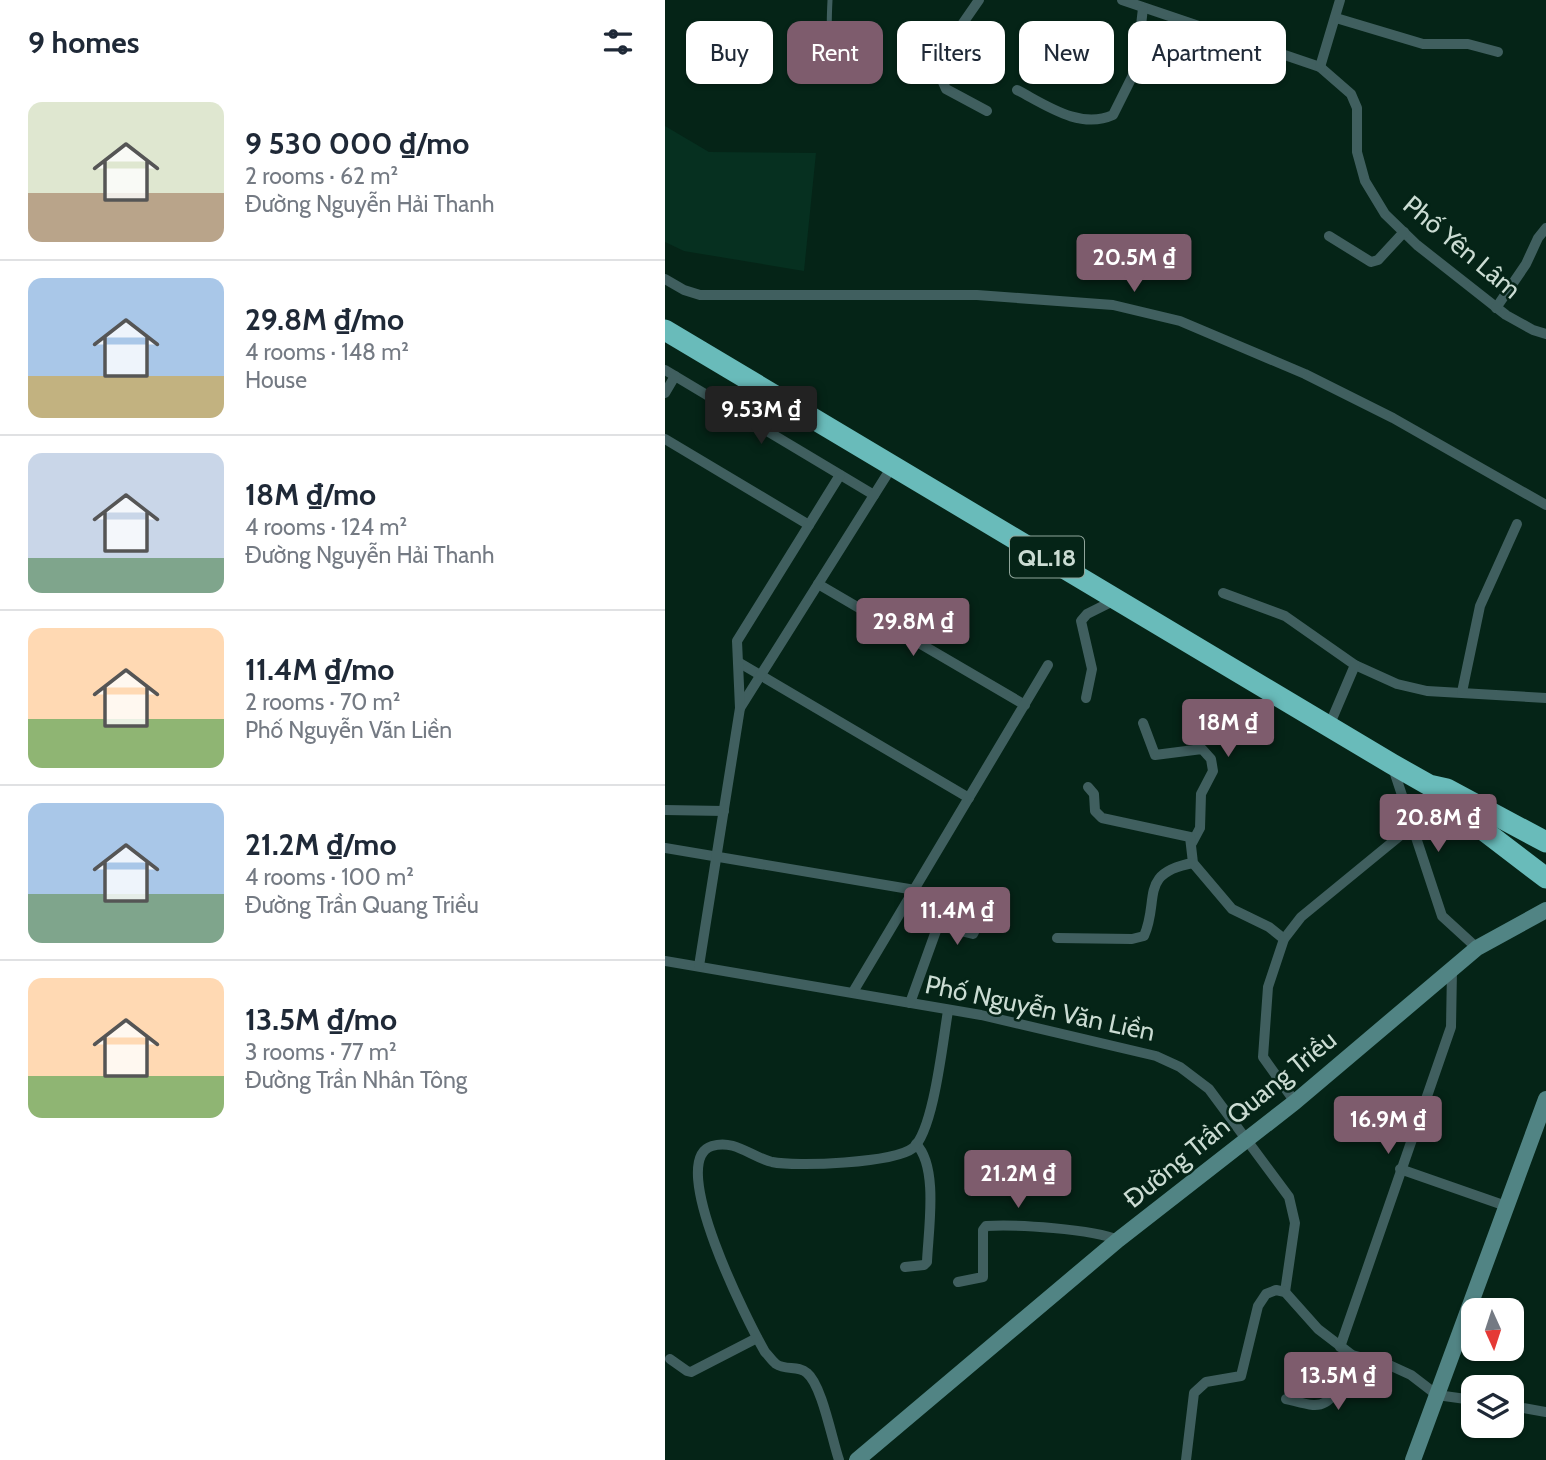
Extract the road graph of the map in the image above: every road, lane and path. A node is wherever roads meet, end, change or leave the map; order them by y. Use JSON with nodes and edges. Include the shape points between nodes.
{"nodes":[{"id":1,"x":830,"y":0,"type":"edge"},
{"id":2,"x":979,"y":0,"type":"edge"},
{"id":3,"x":1122,"y":0,"type":"edge"},
{"id":4,"x":1340,"y":0,"type":"edge"},
{"id":5,"x":1143,"y":8,"type":"junction"},
{"id":6,"x":1336,"y":18,"type":"junction"},
{"id":7,"x":830,"y":21,"type":"edge"},
{"id":8,"x":1499,"y":52,"type":"dead end"},
{"id":9,"x":1320,"y":67,"type":"junction"},
{"id":10,"x":1017,"y":90,"type":"dead end"},
{"id":11,"x":987,"y":111,"type":"dead end"},
{"id":12,"x":1546,"y":228,"type":"edge"},
{"id":13,"x":1404,"y":233,"type":"junction"},
{"id":14,"x":1329,"y":236,"type":"dead end"},
{"id":15,"x":665,"y":279,"type":"edge"},
{"id":16,"x":1496,"y":307,"type":"junction"},
{"id":17,"x":665,"y":330,"type":"edge"},
{"id":18,"x":1546,"y":334,"type":"edge"},
{"id":19,"x":665,"y":370,"type":"edge"},
{"id":20,"x":675,"y":376,"type":"junction"},
{"id":21,"x":665,"y":393,"type":"edge"},
{"id":22,"x":665,"y":439,"type":"edge"},
{"id":23,"x":893,"y":465,"type":"junction"},
{"id":24,"x":840,"y":475,"type":"junction"},
{"id":25,"x":874,"y":495,"type":"junction"},
{"id":26,"x":1546,"y":505,"type":"edge"},
{"id":27,"x":1517,"y":524,"type":"dead end"},
{"id":28,"x":809,"y":525,"type":"junction"},
{"id":29,"x":818,"y":584,"type":"junction"},
{"id":30,"x":1223,"y":593,"type":"dead end"},
{"id":31,"x":1117,"y":599,"type":"junction"},
{"id":32,"x":738,"y":662,"type":"junction"},
{"id":33,"x":1048,"y":665,"type":"dead end"},
{"id":34,"x":1355,"y":665,"type":"junction"},
{"id":35,"x":760,"y":676,"type":"junction"},
{"id":36,"x":1462,"y":692,"type":"junction"},
{"id":37,"x":1086,"y":698,"type":"dead end"},
{"id":38,"x":1546,"y":698,"type":"edge"},
{"id":39,"x":1024,"y":705,"type":"junction"},
{"id":40,"x":740,"y":708,"type":"junction"},
{"id":41,"x":1143,"y":723,"type":"dead end"},
{"id":42,"x":1329,"y":726,"type":"junction"},
{"id":43,"x":1392,"y":764,"type":"junction"},
{"id":44,"x":1429,"y":785,"type":"junction"},
{"id":45,"x":1088,"y":786,"type":"dead end"},
{"id":46,"x":969,"y":798,"type":"junction"},
{"id":47,"x":665,"y":810,"type":"edge"},
{"id":48,"x":724,"y":811,"type":"junction"},
{"id":49,"x":1412,"y":826,"type":"junction"},
{"id":50,"x":1546,"y":842,"type":"edge"},
{"id":51,"x":1192,"y":843,"type":"junction"},
{"id":52,"x":665,"y":848,"type":"edge"},
{"id":53,"x":716,"y":857,"type":"junction"},
{"id":54,"x":1193,"y":863,"type":"junction"},
{"id":55,"x":1546,"y":878,"type":"edge"},
{"id":56,"x":915,"y":890,"type":"junction"},
{"id":57,"x":992,"y":895,"type":"dead end"},
{"id":58,"x":1546,"y":910,"type":"edge"},
{"id":59,"x":1058,"y":937,"type":"dead end"},
{"id":60,"x":1284,"y":939,"type":"junction"},
{"id":61,"x":1477,"y":948,"type":"junction"},
{"id":62,"x":665,"y":961,"type":"edge"},
{"id":63,"x":699,"y":966,"type":"junction"},
{"id":64,"x":1452,"y":969,"type":"junction"},
{"id":65,"x":853,"y":992,"type":"junction"},
{"id":66,"x":910,"y":1003,"type":"junction"},
{"id":67,"x":948,"y":1010,"type":"junction"},
{"id":68,"x":1546,"y":1099,"type":"edge"},
{"id":69,"x":1295,"y":1102,"type":"junction"},
{"id":70,"x":1247,"y":1140,"type":"junction"},
{"id":71,"x":916,"y":1144,"type":"junction"},
{"id":72,"x":1400,"y":1169,"type":"junction"},
{"id":73,"x":1506,"y":1206,"type":"junction"},
{"id":74,"x":1118,"y":1240,"type":"junction"},
{"id":75,"x":905,"y":1268,"type":"dead end"},
{"id":76,"x":958,"y":1282,"type":"dead end"},
{"id":77,"x":1285,"y":1292,"type":"junction"},
{"id":78,"x":757,"y":1338,"type":"junction"},
{"id":79,"x":1340,"y":1347,"type":"junction"},
{"id":80,"x":1352,"y":1355,"type":"junction"},
{"id":81,"x":670,"y":1359,"type":"dead end"},
{"id":82,"x":1437,"y":1395,"type":"junction"},
{"id":83,"x":1461,"y":1398,"type":"edge"},
{"id":84,"x":1286,"y":1399,"type":"dead end"},
{"id":85,"x":1524,"y":1408,"type":"edge"},
{"id":86,"x":1546,"y":1412,"type":"edge"},
{"id":87,"x":839,"y":1460,"type":"edge"},
{"id":88,"x":857,"y":1460,"type":"edge"},
{"id":89,"x":1186,"y":1460,"type":"edge"},
{"id":90,"x":1413,"y":1460,"type":"edge"}],
"edges":[{"from":1,"to":7,"type":"lane"},
{"from":2,"to":11,"type":"street","via":[[963,23],[942,80],[946,89]]},
{"from":3,"to":5,"type":"street","name":"Phố Yên Lâm"},
{"from":4,"to":6,"type":"street"},
{"from":5,"to":9,"type":"street","name":"Phố Yên Lâm"},
{"from":5,"to":10,"type":"street","via":[[1136,69],[1113,115],[1072,117]]},
{"from":6,"to":8,"type":"street","via":[[1423,44],[1468,44]]},
{"from":6,"to":9,"type":"street"},
{"from":9,"to":13,"type":"street","name":"Phố Yên Lâm","via":[[1351,94],[1357,108],[1357,152],[1365,181],[1385,214]]},
{"from":12,"to":16,"type":"street"},
{"from":13,"to":14,"type":"street","via":[[1374,262]]},
{"from":13,"to":16,"type":"street","name":"Phố Yên Lâm"},
{"from":15,"to":26,"type":"street","via":[[700,295],[977,295],[1112,305],[1179,321],[1305,374]]},
{"from":16,"to":18,"type":"street","name":"Phố Yên Lâm"},
{"from":17,"to":23,"type":"highway","number":"QL.18"},
{"from":19,"to":20,"type":"street"},
{"from":20,"to":21,"type":"street"},
{"from":20,"to":24,"type":"street"},
{"from":22,"to":28,"type":"street"},
{"from":23,"to":25,"type":"street"},
{"from":23,"to":31,"type":"highway","number":"QL.18"},
{"from":24,"to":25,"type":"street"},
{"from":24,"to":28,"type":"street"},
{"from":25,"to":29,"type":"street"},
{"from":27,"to":36,"type":"street","via":[[1480,606]]},
{"from":28,"to":32,"type":"street","via":[[737,641]]},
{"from":29,"to":35,"type":"street"},
{"from":29,"to":39,"type":"street"},
{"from":30,"to":34,"type":"street","via":[[1285,616]]},
{"from":31,"to":37,"type":"street","via":[[1081,621],[1092,668]]},
{"from":31,"to":42,"type":"highway","number":"QL.18"},
{"from":32,"to":35,"type":"street"},
{"from":32,"to":40,"type":"street"},
{"from":33,"to":39,"type":"street"},
{"from":34,"to":36,"type":"street","via":[[1411,688]]},
{"from":34,"to":42,"type":"street"},
{"from":35,"to":40,"type":"street"},
{"from":35,"to":46,"type":"street"},
{"from":36,"to":38,"type":"street"},
{"from":39,"to":46,"type":"street"},
{"from":40,"to":48,"type":"street"},
{"from":41,"to":51,"type":"street","via":[[1155,755],[1202,748],[1211,759],[1213,771],[1201,794],[1200,828]]},
{"from":42,"to":43,"type":"highway","number":"QL.18"},
{"from":43,"to":44,"type":"highway","number":"QL.18"},
{"from":43,"to":49,"type":"street"},
{"from":44,"to":50,"type":"highway","number":"QL.18","via":[[1447,789]]},
{"from":44,"to":55,"type":"highway","number":"QL.18"},
{"from":45,"to":51,"type":"street","via":[[1094,794],[1095,811],[1102,818],[1190,837]]},
{"from":46,"to":56,"type":"street"},
{"from":47,"to":48,"type":"street"},
{"from":48,"to":53,"type":"street"},
{"from":49,"to":60,"type":"street","via":[[1301,917]]},
{"from":49,"to":61,"type":"street","via":[[1442,916]]},
{"from":51,"to":54,"type":"street"},
{"from":52,"to":53,"type":"street"},
{"from":53,"to":56,"type":"street"},
{"from":53,"to":63,"type":"street"},
{"from":54,"to":59,"type":"street","via":[[1175,866],[1156,882],[1144,936]]},
{"from":54,"to":60,"type":"street","via":[[1232,909]]},
{"from":56,"to":65,"type":"street"},
{"from":57,"to":66,"type":"street","via":[[973,934],[937,928]]},
{"from":58,"to":61,"type":"main road","name":"Đường Trần Quang Triều"},
{"from":60,"to":69,"type":"street","via":[[1268,986],[1263,1057]]},
{"from":61,"to":64,"type":"main road","name":"Đường Trần Quang Triều"},
{"from":62,"to":63,"type":"street","name":"Phố Nguyễn Văn Liền"},
{"from":63,"to":65,"type":"street","name":"Phố Nguyễn Văn Liền"},
{"from":64,"to":69,"type":"main road","name":"Đường Trần Quang Triều"},
{"from":64,"to":72,"type":"street","via":[[1451,1027]]},
{"from":65,"to":66,"type":"street","name":"Phố Nguyễn Văn Liền"},
{"from":66,"to":67,"type":"street","name":"Phố Nguyễn Văn Liền"},
{"from":67,"to":70,"type":"street","name":"Phố Nguyễn Văn Liền","via":[[1156,1056],[1203,1083]]},
{"from":67,"to":71,"type":"street","via":[[931,1106]]},
{"from":68,"to":73,"type":"main road"},
{"from":69,"to":70,"type":"main road","name":"Đường Trần Quang Triều"},
{"from":70,"to":74,"type":"main road","name":"Đường Trần Quang Triều"},
{"from":70,"to":77,"type":"street","name":"Phố Nguyễn Văn Liền","via":[[1289,1197],[1293,1211]]},
{"from":71,"to":75,"type":"street","via":[[927,1170],[927,1262]]},
{"from":71,"to":78,"type":"street","via":[[897,1155],[808,1165],[767,1161],[730,1145],[714,1145],[700,1152],[696,1177],[702,1210],[716,1252]]},
{"from":72,"to":73,"type":"street"},
{"from":72,"to":79,"type":"street"},
{"from":73,"to":82,"type":"main road"},
{"from":74,"to":76,"type":"street","via":[[1046,1228],[986,1226],[983,1277]]},
{"from":74,"to":88,"type":"main road","name":"Đường Trần Quang Triều"},
{"from":77,"to":79,"type":"street"},
{"from":77,"to":89,"type":"street","via":[[1266,1294],[1258,1306],[1241,1376],[1206,1381],[1194,1393]]},
{"from":78,"to":81,"type":"street","via":[[691,1372]]},
{"from":78,"to":87,"type":"street","via":[[777,1365],[798,1368],[813,1380]]},
{"from":79,"to":80,"type":"street"},
{"from":80,"to":82,"type":"street","via":[[1411,1375]]},
{"from":80,"to":84,"type":"street","via":[[1333,1397],[1326,1402],[1314,1405]]},
{"from":82,"to":83,"type":"street"},
{"from":82,"to":90,"type":"main road"},
{"from":85,"to":86,"type":"street"}]}
